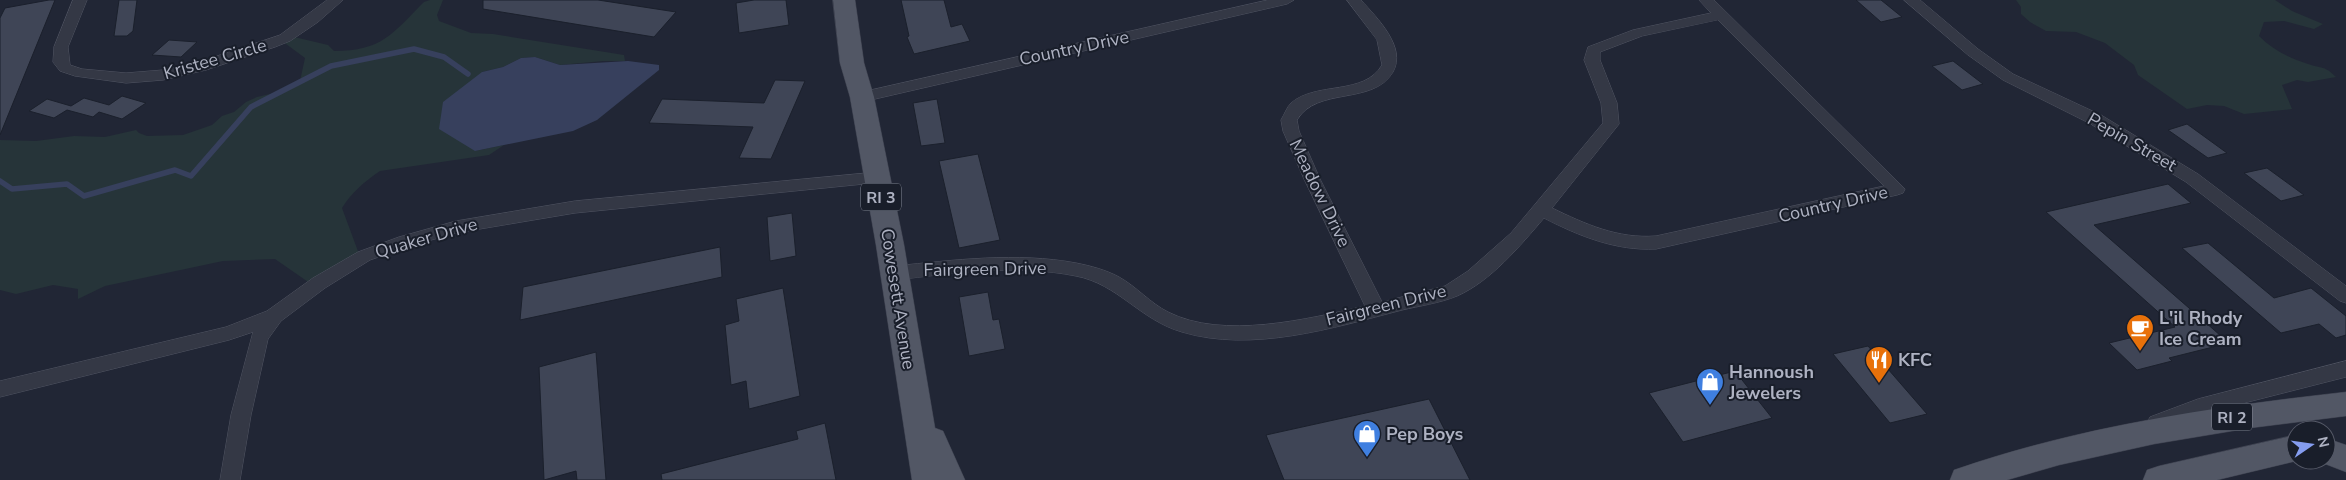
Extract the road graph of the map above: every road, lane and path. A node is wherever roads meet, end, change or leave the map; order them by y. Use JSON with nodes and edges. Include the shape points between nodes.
{"nodes":[{"id":1,"x":80,"y":0,"type":"edge"},
{"id":2,"x":336,"y":0,"type":"edge"},
{"id":3,"x":844,"y":0,"type":"edge"},
{"id":4,"x":1287,"y":0,"type":"edge"},
{"id":5,"x":1354,"y":0,"type":"edge"},
{"id":6,"x":1706,"y":0,"type":"edge"},
{"id":7,"x":1911,"y":0,"type":"edge"},
{"id":8,"x":1721,"y":15,"type":"junction"},
{"id":9,"x":862,"y":97,"type":"junction"},
{"id":10,"x":878,"y":178,"type":"junction"},
{"id":11,"x":1540,"y":209,"type":"junction"},
{"id":12,"x":895,"y":273,"type":"junction"},
{"id":13,"x":2346,"y":296,"type":"edge"},
{"id":14,"x":1376,"y":309,"type":"junction"},
{"id":15,"x":274,"y":316,"type":"junction"},
{"id":16,"x":2346,"y":369,"type":"edge"},
{"id":17,"x":0,"y":389,"type":"edge"},
{"id":18,"x":914,"y":396,"type":"junction"},
{"id":19,"x":2346,"y":404,"type":"edge"},
{"id":20,"x":2119,"y":438,"type":"junction"},
{"id":21,"x":2286,"y":450,"type":"edge"},
{"id":22,"x":2018,"y":472,"type":"edge"},
{"id":23,"x":230,"y":480,"type":"edge"},
{"id":24,"x":928,"y":480,"type":"edge"},
{"id":25,"x":949,"y":480,"type":"edge"},
{"id":26,"x":1966,"y":480,"type":"edge"},
{"id":27,"x":2159,"y":480,"type":"edge"}],
"edges":[{"from":1,"to":2,"type":"street","name":"Kristee Circle","via":[[61,47],[61,62],[66,68],[80,73],[126,78],[206,65],[270,44],[285,38]]},
{"from":3,"to":9,"type":"main road","name":"Cowesett Avenue","number":"RI 3","via":[[852,63]]},
{"from":4,"to":9,"type":"street","name":"Country Drive"},
{"from":5,"to":14,"type":"street","name":"Meadow Drive","via":[[1387,46],[1390,63],[1387,74],[1376,82],[1310,100],[1291,113],[1288,122],[1299,153]]},
{"from":6,"to":8,"type":"street","name":"Country Drive"},
{"from":7,"to":13,"type":"street","name":"Pepin Street","via":[[2008,78],[2095,119],[2192,178]]},
{"from":8,"to":11,"type":"street","name":"Fairgreen Drive","via":[[1640,32],[1608,41],[1593,50],[1592,60],[1609,102],[1611,124]]},
{"from":8,"to":11,"type":"street","name":"Country Drive","via":[[1897,189],[1753,223],[1645,243],[1608,239]]},
{"from":9,"to":10,"type":"main road","name":"Cowesett Avenue","number":"RI 3"},
{"from":10,"to":12,"type":"main road","name":"Cowesett Avenue","number":"RI 3"},
{"from":10,"to":15,"type":"street","name":"Quaker Drive","via":[[575,207],[456,227],[364,256]]},
{"from":11,"to":14,"type":"street","name":"Fairgreen Drive","via":[[1488,267],[1472,279],[1451,291]]},
{"from":12,"to":14,"type":"street","name":"Fairgreen Drive","via":[[1008,265],[1066,268],[1100,275],[1180,326],[1213,332],[1249,332],[1298,326]]},
{"from":12,"to":18,"type":"main road","name":"Cowesett Avenue","number":"RI 3"},
{"from":15,"to":17,"type":"street","name":"Quaker Drive","via":[[229,333]]},
{"from":15,"to":23,"type":"street","via":[[259,337]]},
{"from":16,"to":20,"type":"street","via":[[2198,407]]},
{"from":18,"to":24,"type":"main road","name":"Cowesett Avenue","number":"RI 3"},
{"from":18,"to":25,"type":"main road"},
{"from":19,"to":20,"type":"main road","number":"RI 2","via":[[2248,415]]},
{"from":20,"to":22,"type":"main road","number":"RI 2"},
{"from":21,"to":27,"type":"main road","number":"RI 2"},
{"from":22,"to":26,"type":"main road","number":"RI 2"}]}
